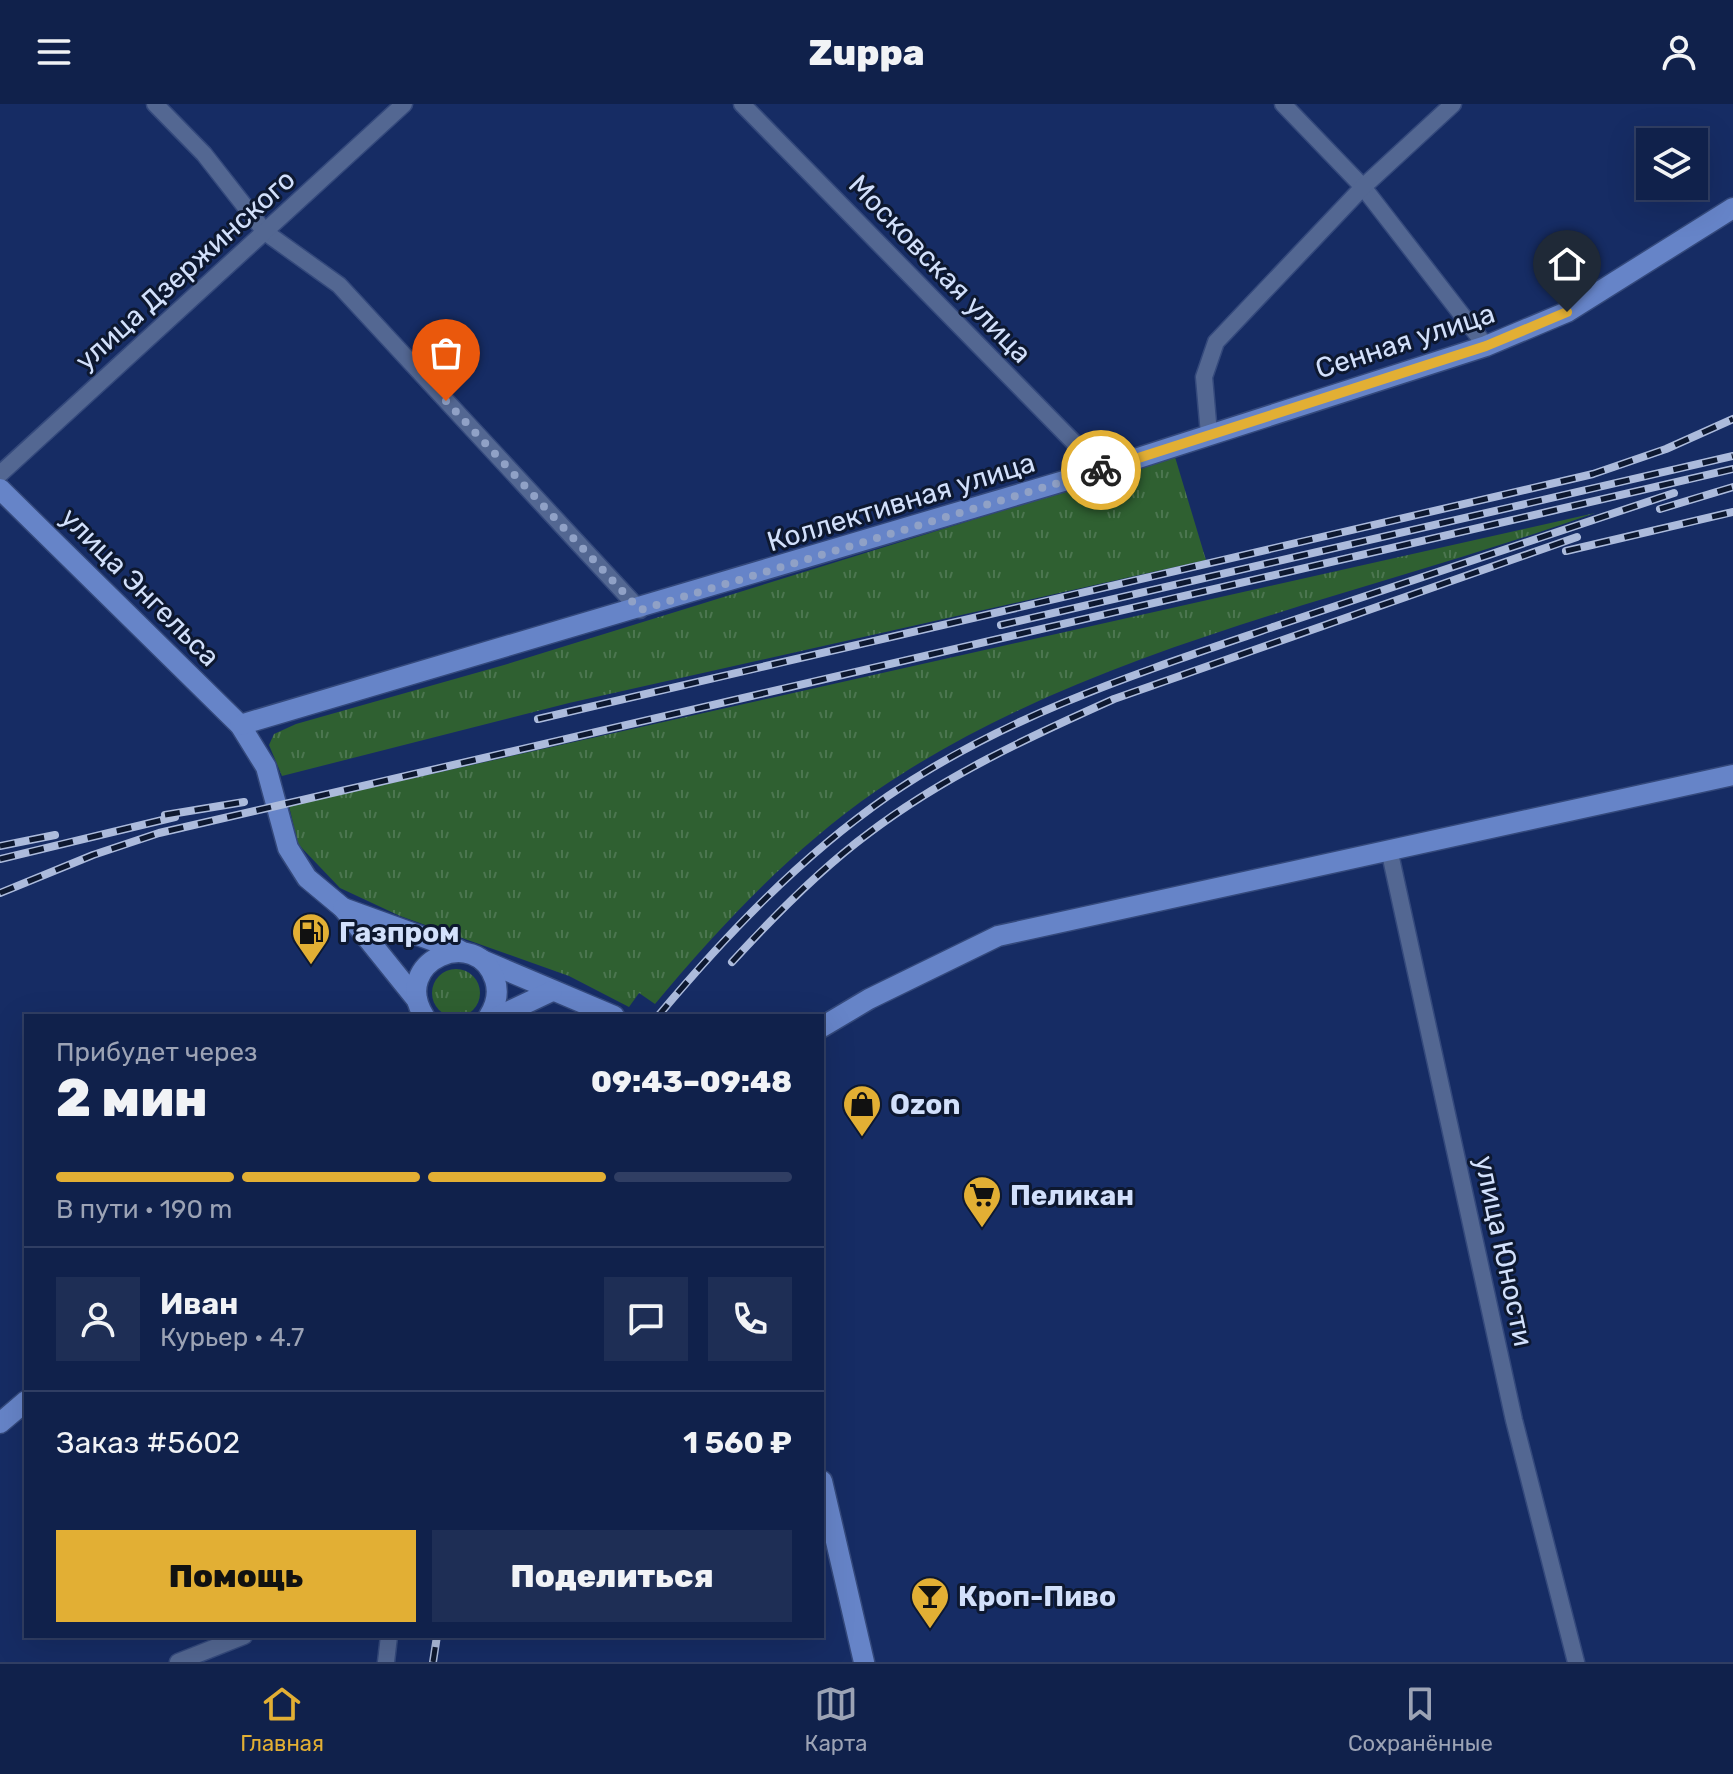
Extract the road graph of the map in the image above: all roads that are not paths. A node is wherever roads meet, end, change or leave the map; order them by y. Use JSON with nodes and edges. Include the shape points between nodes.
{"nodes":[{"id":1,"x":155,"y":104,"type":"edge"},
{"id":2,"x":404,"y":104,"type":"edge"},
{"id":3,"x":742,"y":104,"type":"edge"},
{"id":4,"x":1283,"y":104,"type":"edge"},
{"id":5,"x":1453,"y":104,"type":"edge"},
{"id":6,"x":1363,"y":187,"type":"junction"},
{"id":7,"x":1733,"y":208,"type":"edge"},
{"id":8,"x":265,"y":232,"type":"junction"},
{"id":9,"x":1486,"y":346,"type":"junction"},
{"id":10,"x":1209,"y":434,"type":"junction"},
{"id":11,"x":1101,"y":470,"type":"junction"},
{"id":12,"x":0,"y":474,"type":"edge"},
{"id":13,"x":0,"y":489,"type":"edge"},
{"id":14,"x":640,"y":610,"type":"junction"},
{"id":15,"x":240,"y":725,"type":"junction"},
{"id":16,"x":1733,"y":775,"type":"edge"},
{"id":17,"x":1389,"y":849,"type":"junction"},
{"id":18,"x":343,"y":908,"type":"junction"},
{"id":19,"x":473,"y":956,"type":"junction"},
{"id":20,"x":552,"y":991,"type":"junction"},
{"id":21,"x":421,"y":1008,"type":"edge"},
{"id":22,"x":490,"y":1014,"type":"edge"},
{"id":23,"x":503,"y":1014,"type":"edge"},
{"id":24,"x":609,"y":1014,"type":"edge"},
{"id":25,"x":824,"y":1026,"type":"edge"},
{"id":26,"x":24,"y":1403,"type":"edge"},
{"id":27,"x":0,"y":1423,"type":"edge"},
{"id":28,"x":824,"y":1490,"type":"edge"},
{"id":29,"x":239,"y":1638,"type":"edge"},
{"id":30,"x":389,"y":1638,"type":"edge"},
{"id":31,"x":178,"y":1662,"type":"edge"},
{"id":32,"x":386,"y":1662,"type":"edge"},
{"id":33,"x":864,"y":1662,"type":"edge"},
{"id":34,"x":1576,"y":1662,"type":"edge"}],
"edges":[{"from":1,"to":8,"type":"street","via":[[204,154]]},
{"from":2,"to":8,"type":"street","name":"улица Дзержинского"},
{"from":3,"to":11,"type":"street","name":"Московская улица"},
{"from":4,"to":6,"type":"street"},
{"from":5,"to":6,"type":"street"},
{"from":6,"to":9,"type":"street"},
{"from":6,"to":10,"type":"street","via":[[1216,342],[1204,377]]},
{"from":7,"to":9,"type":"main road","name":"Сенная улица","via":[[1567,312]]},
{"from":8,"to":12,"type":"street","name":"улица Дзержинского"},
{"from":8,"to":14,"type":"street","via":[[339,285]]},
{"from":9,"to":10,"type":"main road","name":"Сенная улица"},
{"from":10,"to":11,"type":"main road","name":"Коллективная улица"},
{"from":11,"to":14,"type":"main road","name":"Коллективная улица"},
{"from":13,"to":15,"type":"main road","name":"улица Энгельса"},
{"from":14,"to":15,"type":"main road","name":"Коллективная улица"},
{"from":15,"to":18,"type":"main road","name":"улица Энгельса","via":[[266,767],[288,848],[307,878]]},
{"from":16,"to":17,"type":"main road"},
{"from":17,"to":25,"type":"main road","via":[[998,936]]},
{"from":17,"to":34,"type":"street","name":"улица Юности","via":[[1514,1420]]},
{"from":18,"to":19,"type":"main road"},
{"from":18,"to":21,"type":"main road"},
{"from":19,"to":20,"type":"main road"},
{"from":19,"to":21,"type":"main road","via":[[448,953],[431,961],[418,981]]},
{"from":19,"to":22,"type":"main road","via":[[490,969],[496,984]]},
{"from":20,"to":23,"type":"main road"},
{"from":20,"to":24,"type":"main road"},
{"from":26,"to":27,"type":"main road"},
{"from":28,"to":33,"type":"main road"},
{"from":29,"to":31,"type":"street"},
{"from":30,"to":32,"type":"street"}]}
